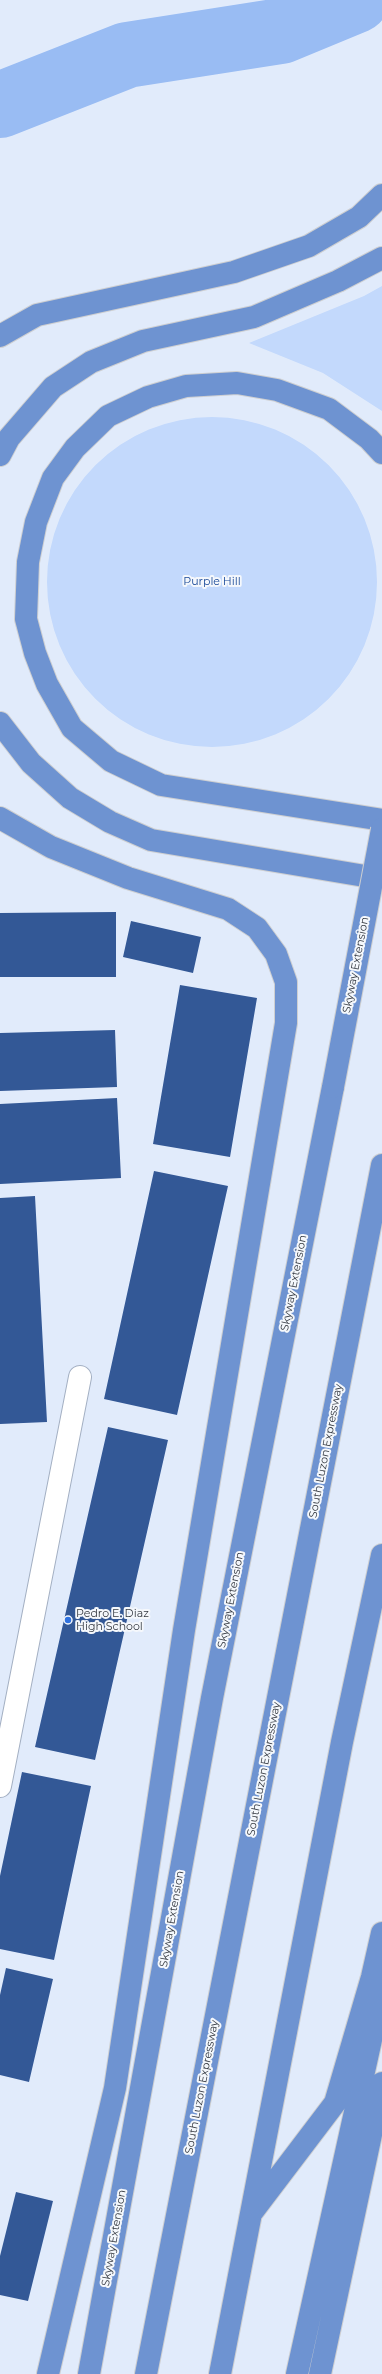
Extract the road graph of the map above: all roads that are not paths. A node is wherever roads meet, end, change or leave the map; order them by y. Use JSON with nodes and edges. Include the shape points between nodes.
{"nodes":[{"id":1,"x":382,"y":195,"type":"edge"},
{"id":2,"x":382,"y":258,"type":"edge"},
{"id":3,"x":0,"y":336,"type":"edge"},
{"id":4,"x":382,"y":453,"type":"edge"},
{"id":5,"x":0,"y":455,"type":"edge"},
{"id":6,"x":0,"y":723,"type":"edge"},
{"id":7,"x":0,"y":818,"type":"edge"},
{"id":8,"x":382,"y":820,"type":"edge"},
{"id":9,"x":382,"y":829,"type":"edge"},
{"id":10,"x":382,"y":879,"type":"edge"},
{"id":11,"x":382,"y":1165,"type":"edge"},
{"id":12,"x":80,"y":1377,"type":"dead end"},
{"id":13,"x":382,"y":1555,"type":"edge"},
{"id":14,"x":0,"y":1786,"type":"edge"},
{"id":15,"x":382,"y":1933,"type":"edge"},
{"id":16,"x":382,"y":1990,"type":"edge"},
{"id":17,"x":382,"y":2083,"type":"edge"},
{"id":18,"x":250,"y":2215,"type":"junction"},
{"id":19,"x":48,"y":2374,"type":"edge"},
{"id":20,"x":89,"y":2374,"type":"edge"},
{"id":21,"x":146,"y":2374,"type":"edge"},
{"id":22,"x":220,"y":2374,"type":"edge"},
{"id":23,"x":298,"y":2374,"type":"edge"},
{"id":24,"x":320,"y":2374,"type":"edge"}],
"edges":[{"from":1,"to":3,"type":"highway","via":[[359,217],[309,246],[234,272],[37,315]]},
{"from":2,"to":5,"type":"highway","via":[[338,281],[254,317],[143,341],[91,362],[53,387],[9,438]]},
{"from":4,"to":8,"type":"highway","via":[[369,439],[329,409],[277,390],[237,383],[186,386],[148,397],[108,416],[75,448],[53,478],[36,522],[28,562],[26,619],[47,684],[72,728],[111,761],[161,785]]},
{"from":6,"to":10,"type":"highway","via":[[31,762],[70,798],[110,822],[151,840]]},
{"from":7,"to":19,"type":"highway","via":[[51,847],[121,875],[228,909],[258,928],[276,954],[286,982],[286,1023],[184,1630],[115,2088]]},
{"from":9,"to":20,"type":"highway","name":"Skyway Extension","bridge":true,"via":[[334,1087],[212,1698]]},
{"from":11,"to":21,"type":"highway","name":"South Luzon Expressway"},
{"from":12,"to":14,"type":"lane"},
{"from":13,"to":18,"type":"highway","via":[[342,1742]]},
{"from":15,"to":18,"type":"highway","via":[[372,1977],[334,2104]]},
{"from":16,"to":23,"type":"highway"},
{"from":17,"to":24,"type":"highway"},
{"from":18,"to":22,"type":"highway"}]}
